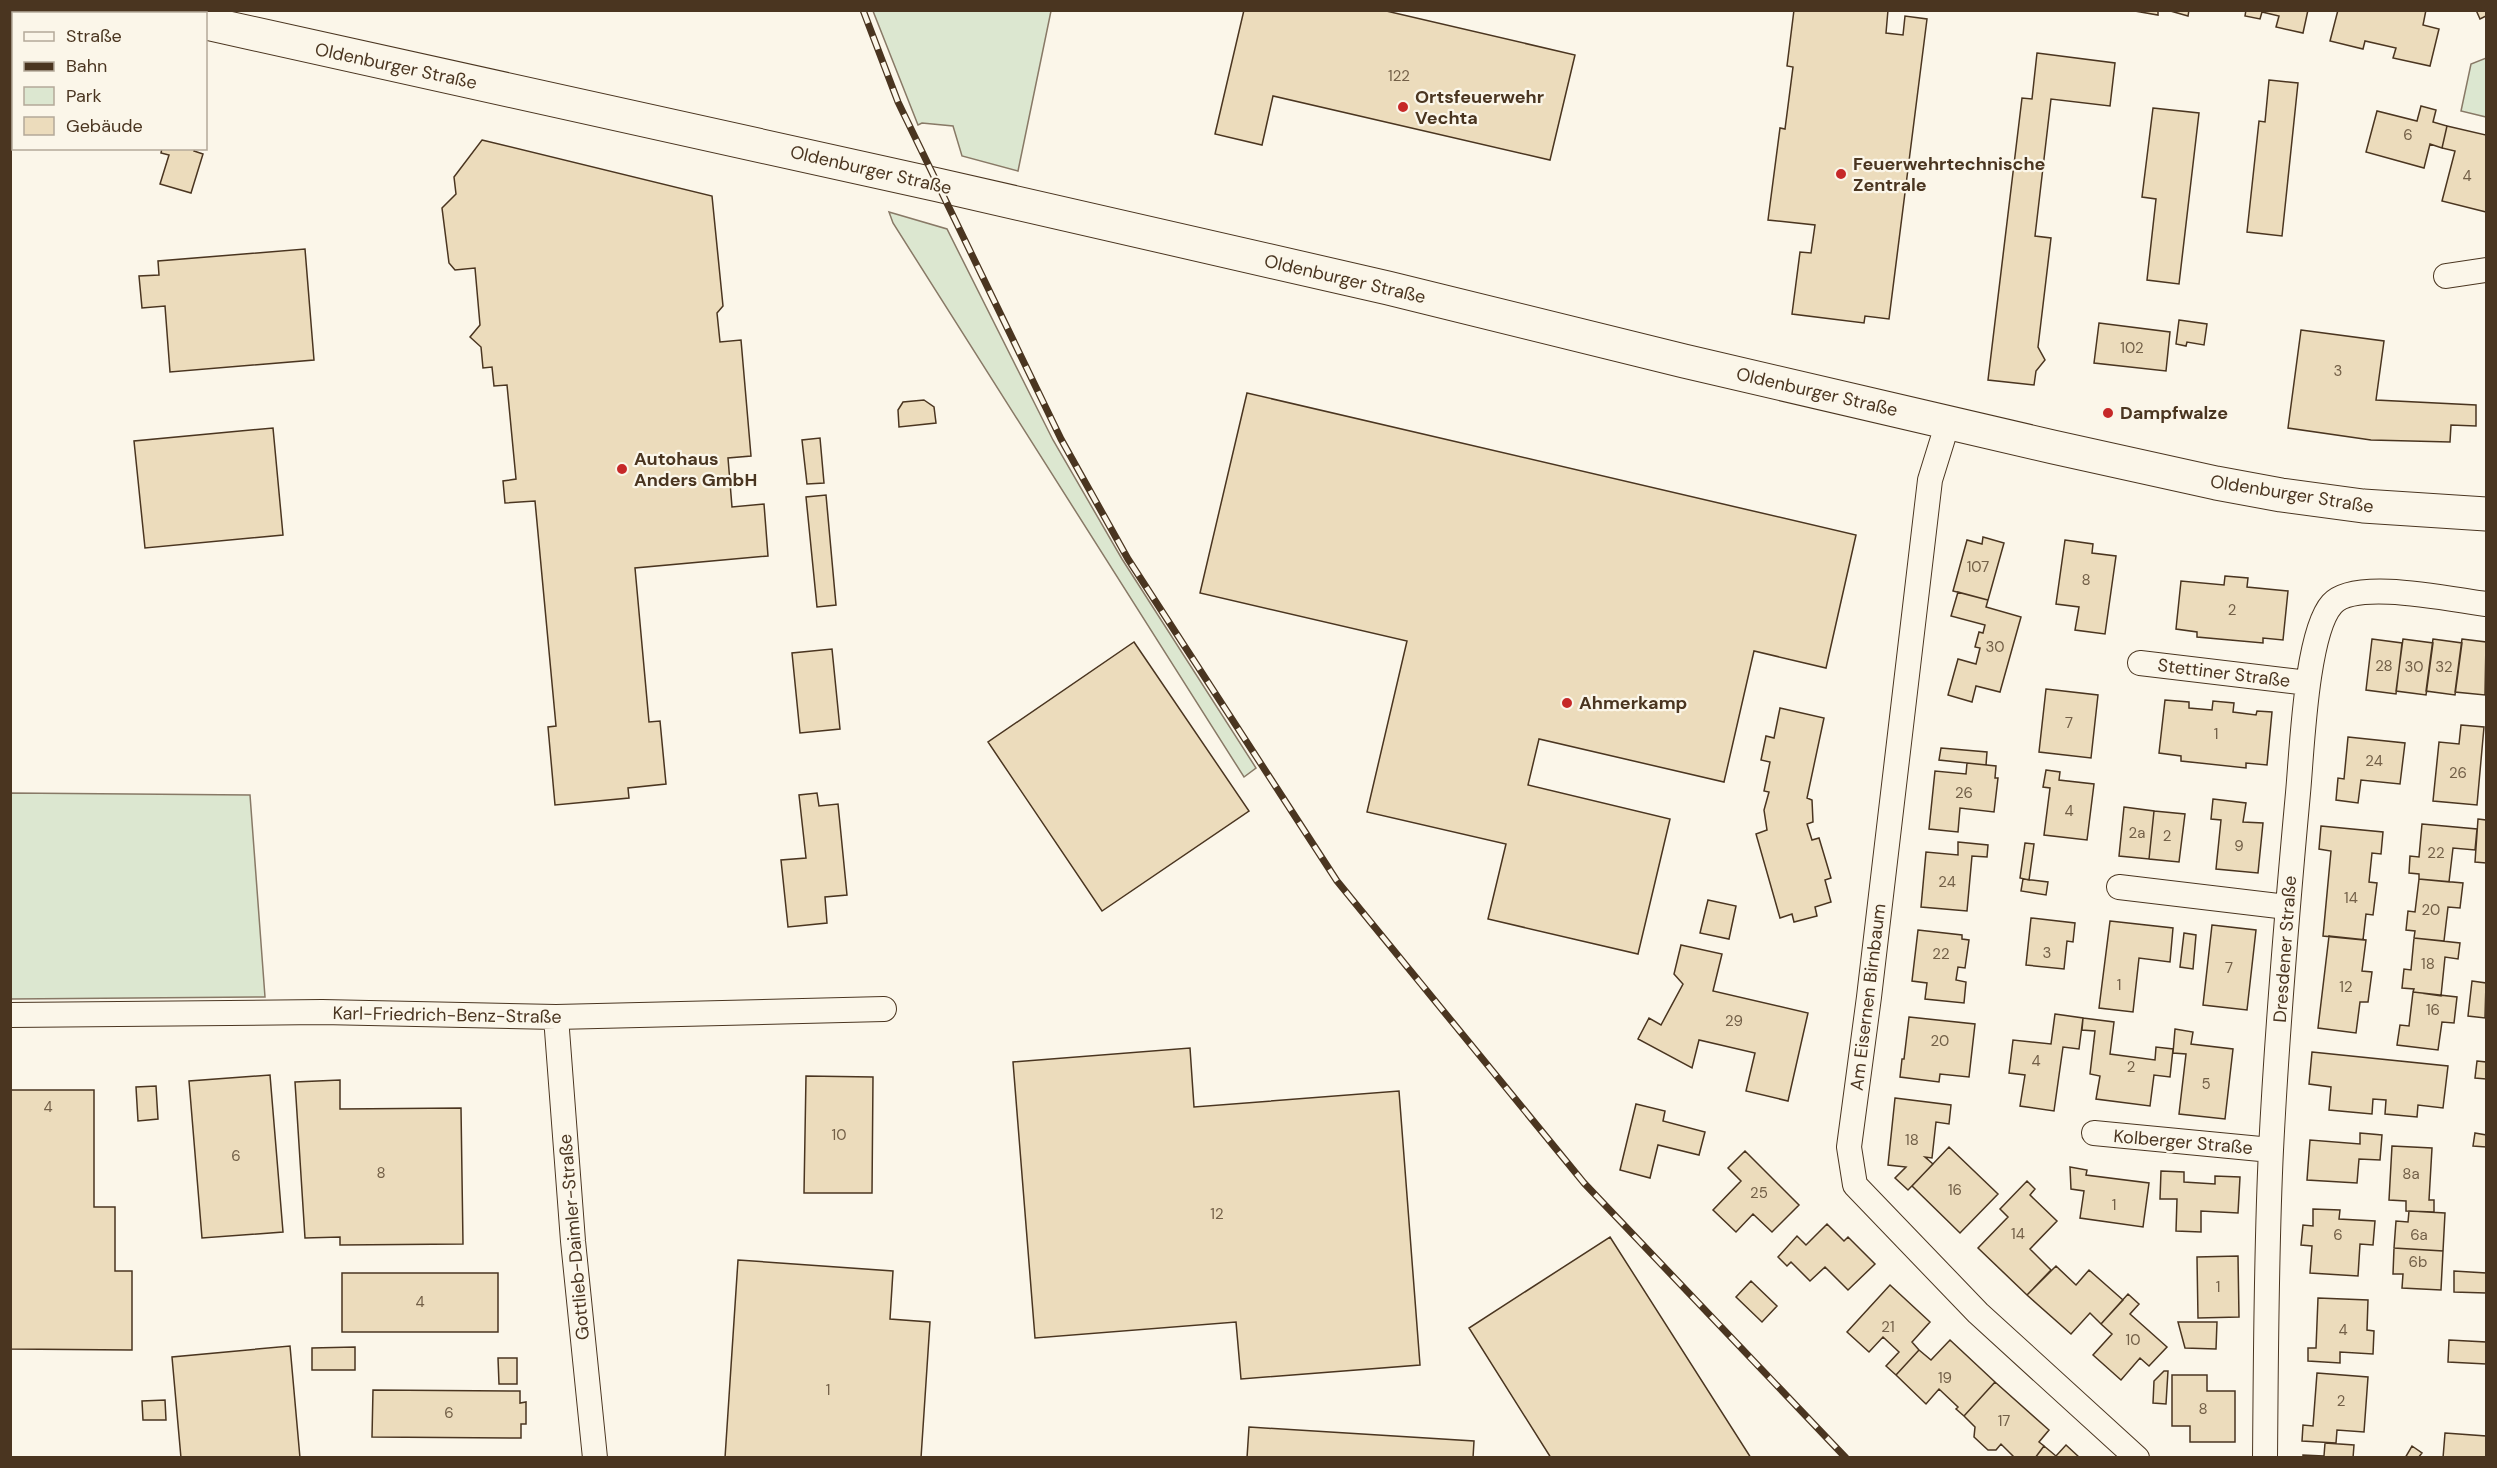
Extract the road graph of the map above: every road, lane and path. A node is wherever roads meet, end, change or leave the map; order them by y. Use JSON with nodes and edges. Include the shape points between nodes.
{"nodes":[{"id":1,"x":207,"y":23,"type":"edge"},
{"id":2,"x":2487,"y":270,"type":"edge"},
{"id":3,"x":2446,"y":276,"type":"dead end"},
{"id":4,"x":1948,"y":422,"type":"junction"},
{"id":5,"x":2487,"y":514,"type":"edge"},
{"id":6,"x":2487,"y":604,"type":"edge"},
{"id":7,"x":2140,"y":663,"type":"dead end"},
{"id":8,"x":2308,"y":683,"type":"junction"},
{"id":9,"x":2119,"y":887,"type":"dead end"},
{"id":10,"x":2287,"y":907,"type":"junction"},
{"id":11,"x":884,"y":1009,"type":"dead end"},
{"id":12,"x":10,"y":1015,"type":"edge"},
{"id":13,"x":556,"y":1017,"type":"junction"},
{"id":14,"x":2094,"y":1133,"type":"dead end"},
{"id":15,"x":2271,"y":1150,"type":"junction"},
{"id":16,"x":594,"y":1458,"type":"edge"},
{"id":17,"x":2137,"y":1458,"type":"edge"},
{"id":18,"x":2265,"y":1458,"type":"edge"}],
"edges":[{"from":1,"to":4,"type":"main road","name":"Oldenburger Straße","via":[[1388,288]]},
{"from":2,"to":3,"type":"street"},
{"from":4,"to":5,"type":"main road","name":"Oldenburger Straße","via":[[2281,495],[2363,506]]},
{"from":4,"to":17,"type":"street","name":"Am Eisernen Birnbaum","via":[[1930,480],[1849,1147],[1855,1185],[1978,1313]]},
{"from":6,"to":8,"type":"street","name":"Dresdener Straße","via":[[2375,590],[2349,593],[2333,602],[2319,625]]},
{"from":7,"to":8,"type":"street","name":"Stettiner Straße"},
{"from":8,"to":10,"type":"street","name":"Dresdener Straße"},
{"from":9,"to":10,"type":"street"},
{"from":10,"to":15,"type":"street","name":"Dresdener Straße"},
{"from":11,"to":13,"type":"street","name":"Karl-Friedrich-Benz-Straße"},
{"from":12,"to":13,"type":"street","name":"Karl-Friedrich-Benz-Straße","via":[[322,1012]]},
{"from":13,"to":16,"type":"street","name":"Gottlieb-Daimler-Straße"},
{"from":14,"to":15,"type":"street","name":"Kolberger Straße"},
{"from":15,"to":18,"type":"street","name":"Dresdener Straße"}]}
